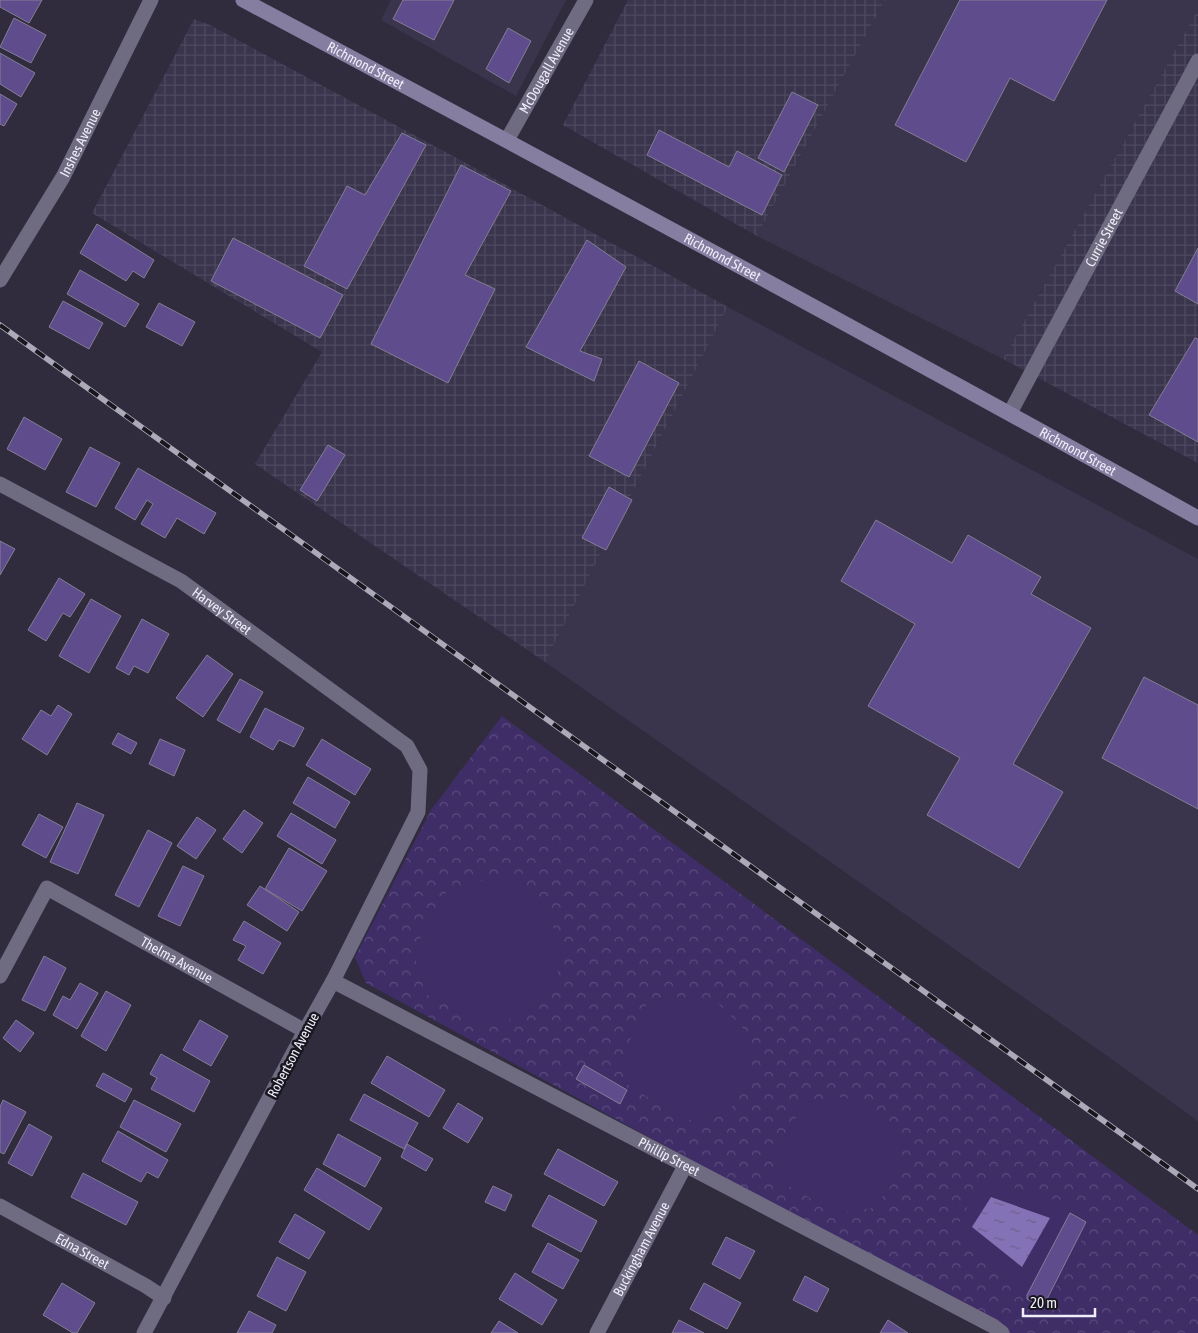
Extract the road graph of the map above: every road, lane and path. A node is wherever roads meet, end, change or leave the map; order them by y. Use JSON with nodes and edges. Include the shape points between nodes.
{"nodes":[{"id":1,"x":151,"y":0,"type":"edge"},
{"id":2,"x":243,"y":0,"type":"edge"},
{"id":3,"x":586,"y":0,"type":"edge"},
{"id":4,"x":1198,"y":61,"type":"edge"},
{"id":5,"x":507,"y":140,"type":"junction"},
{"id":6,"x":0,"y":280,"type":"edge"},
{"id":7,"x":1010,"y":413,"type":"junction"},
{"id":8,"x":0,"y":484,"type":"edge"},
{"id":9,"x":1198,"y":518,"type":"edge"},
{"id":10,"x":420,"y":770,"type":"joint"},
{"id":11,"x":0,"y":976,"type":"edge"},
{"id":12,"x":333,"y":981,"type":"junction"},
{"id":13,"x":305,"y":1031,"type":"junction"},
{"id":14,"x":686,"y":1166,"type":"junction"},
{"id":15,"x":0,"y":1206,"type":"edge"},
{"id":16,"x":164,"y":1298,"type":"junction"},
{"id":17,"x":144,"y":1333,"type":"edge"},
{"id":18,"x":597,"y":1333,"type":"edge"},
{"id":19,"x":1002,"y":1333,"type":"edge"}],
"edges":[{"from":1,"to":6,"type":"street","name":"Inshes Avenue","via":[[63,177]]},
{"from":2,"to":5,"type":"main road","name":"Richmond Street"},
{"from":3,"to":5,"type":"street","name":"McDougall Avenue"},
{"from":4,"to":7,"type":"street","name":"Currie Street"},
{"from":5,"to":7,"type":"main road","name":"Richmond Street"},
{"from":7,"to":9,"type":"main road","name":"Richmond Street"},
{"from":8,"to":10,"type":"street","name":"Harvey Street","via":[[181,581],[407,746]]},
{"from":10,"to":12,"type":"street","name":"Robertson Avenue","via":[[418,812]]},
{"from":11,"to":13,"type":"street","name":"Thelma Avenue","via":[[47,888]]},
{"from":12,"to":13,"type":"street","name":"Robertson Avenue"},
{"from":12,"to":14,"type":"street","name":"Phillip Street"},
{"from":13,"to":16,"type":"street","name":"Robertson Avenue"},
{"from":14,"to":18,"type":"street","name":"Buckingham Avenue"},
{"from":14,"to":19,"type":"street","name":"Phillip Street"},
{"from":15,"to":16,"type":"street","name":"Edna Street"},
{"from":16,"to":17,"type":"street","name":"Robertson Avenue"}]}
